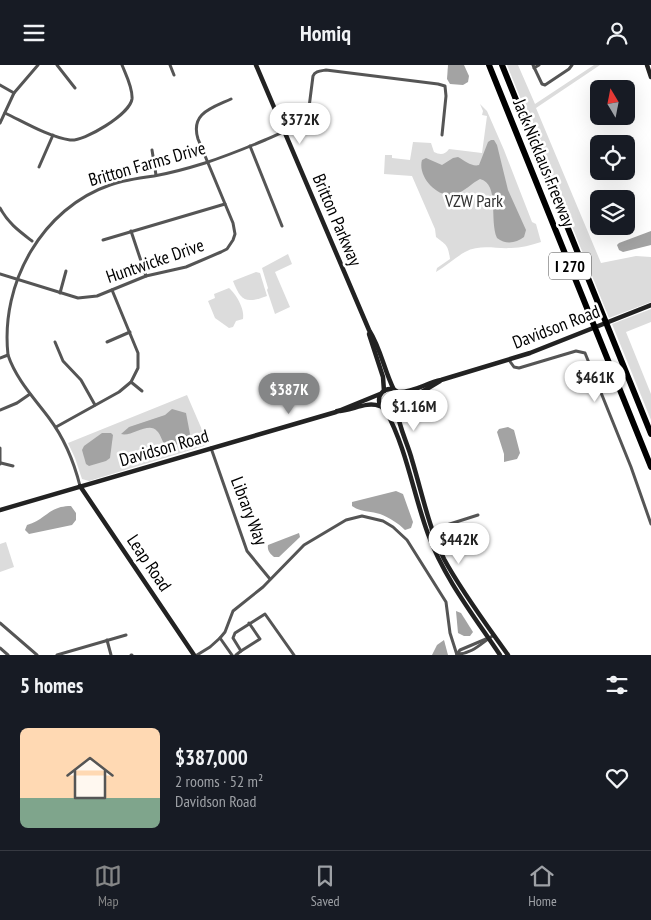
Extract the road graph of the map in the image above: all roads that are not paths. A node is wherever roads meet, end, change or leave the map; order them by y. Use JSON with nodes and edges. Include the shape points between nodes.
{"nodes":[{"id":1,"x":38,"y":65,"type":"edge"},
{"id":2,"x":57,"y":65,"type":"edge"},
{"id":3,"x":122,"y":65,"type":"edge"},
{"id":4,"x":170,"y":65,"type":"edge"},
{"id":5,"x":256,"y":65,"type":"edge"},
{"id":6,"x":489,"y":65,"type":"edge"},
{"id":7,"x":502,"y":65,"type":"edge"},
{"id":8,"x":539,"y":65,"type":"edge"},
{"id":9,"x":572,"y":65,"type":"edge"},
{"id":10,"x":647,"y":65,"type":"edge"},
{"id":11,"x":533,"y":66,"type":"edge"},
{"id":12,"x":174,"y":75,"type":"dead end"},
{"id":13,"x":651,"y":77,"type":"edge"},
{"id":14,"x":0,"y":85,"type":"edge"},
{"id":15,"x":75,"y":89,"type":"dead end"},
{"id":16,"x":14,"y":93,"type":"junction"},
{"id":17,"x":231,"y":99,"type":"dead end"},
{"id":18,"x":5,"y":113,"type":"junction"},
{"id":19,"x":0,"y":123,"type":"edge"},
{"id":20,"x":284,"y":132,"type":"junction"},
{"id":21,"x":53,"y":135,"type":"junction"},
{"id":22,"x":442,"y":135,"type":"dead end"},
{"id":23,"x":250,"y":146,"type":"junction"},
{"id":24,"x":152,"y":150,"type":"dead end"},
{"id":25,"x":207,"y":162,"type":"junction"},
{"id":26,"x":39,"y":167,"type":"dead end"},
{"id":27,"x":156,"y":175,"type":"junction"},
{"id":28,"x":225,"y":204,"type":"junction"},
{"id":29,"x":0,"y":208,"type":"edge"},
{"id":30,"x":282,"y":226,"type":"dead end"},
{"id":31,"x":131,"y":231,"type":"junction"},
{"id":32,"x":103,"y":240,"type":"dead end"},
{"id":33,"x":32,"y":241,"type":"junction"},
{"id":34,"x":28,"y":245,"type":"dead end"},
{"id":35,"x":66,"y":271,"type":"dead end"},
{"id":36,"x":13,"y":272,"type":"dead end"},
{"id":37,"x":0,"y":274,"type":"edge"},
{"id":38,"x":146,"y":276,"type":"junction"},
{"id":39,"x":10,"y":277,"type":"junction"},
{"id":40,"x":9,"y":282,"type":"dead end"},
{"id":41,"x":112,"y":290,"type":"junction"},
{"id":42,"x":60,"y":293,"type":"junction"},
{"id":43,"x":651,"y":305,"type":"edge"},
{"id":44,"x":2,"y":325,"type":"dead end"},
{"id":45,"x":368,"y":330,"type":"junction"},
{"id":46,"x":130,"y":333,"type":"junction"},
{"id":47,"x":55,"y":342,"type":"dead end"},
{"id":48,"x":107,"y":342,"type":"dead end"},
{"id":49,"x":8,"y":355,"type":"junction"},
{"id":50,"x":0,"y":358,"type":"edge"},
{"id":51,"x":509,"y":360,"type":"junction"},
{"id":52,"x":441,"y":381,"type":"junction"},
{"id":53,"x":131,"y":382,"type":"junction"},
{"id":54,"x":142,"y":391,"type":"dead end"},
{"id":55,"x":396,"y":391,"type":"junction"},
{"id":56,"x":30,"y":393,"type":"junction"},
{"id":57,"x":382,"y":393,"type":"junction"},
{"id":58,"x":95,"y":405,"type":"junction"},
{"id":59,"x":381,"y":407,"type":"junction"},
{"id":60,"x":398,"y":407,"type":"junction"},
{"id":61,"x":0,"y":411,"type":"edge"},
{"id":62,"x":336,"y":411,"type":"junction"},
{"id":63,"x":386,"y":411,"type":"junction"},
{"id":64,"x":56,"y":427,"type":"junction"},
{"id":65,"x":651,"y":434,"type":"edge"},
{"id":66,"x":0,"y":448,"type":"edge"},
{"id":67,"x":211,"y":448,"type":"junction"},
{"id":68,"x":0,"y":463,"type":"edge"},
{"id":69,"x":13,"y":466,"type":"dead end"},
{"id":70,"x":651,"y":467,"type":"edge"},
{"id":71,"x":80,"y":486,"type":"junction"},
{"id":72,"x":0,"y":510,"type":"edge"},
{"id":73,"x":478,"y":515,"type":"dead end"},
{"id":74,"x":651,"y":524,"type":"edge"},
{"id":75,"x":430,"y":530,"type":"junction"},
{"id":76,"x":270,"y":579,"type":"junction"},
{"id":77,"x":0,"y":623,"type":"edge"},
{"id":78,"x":249,"y":623,"type":"junction"},
{"id":79,"x":126,"y":635,"type":"dead end"},
{"id":80,"x":491,"y":637,"type":"junction"},
{"id":81,"x":220,"y":638,"type":"junction"},
{"id":82,"x":106,"y":641,"type":"junction"},
{"id":83,"x":0,"y":648,"type":"edge"},
{"id":84,"x":241,"y":651,"type":"junction"},
{"id":85,"x":8,"y":655,"type":"edge"},
{"id":86,"x":37,"y":655,"type":"edge"},
{"id":87,"x":57,"y":655,"type":"edge"},
{"id":88,"x":111,"y":655,"type":"edge"},
{"id":89,"x":195,"y":655,"type":"edge"},
{"id":90,"x":232,"y":655,"type":"edge"},
{"id":91,"x":236,"y":655,"type":"edge"},
{"id":92,"x":294,"y":655,"type":"edge"},
{"id":93,"x":457,"y":655,"type":"edge"},
{"id":94,"x":500,"y":655,"type":"edge"},
{"id":95,"x":508,"y":655,"type":"edge"}],
"edges":[{"from":1,"to":16,"type":"street"},
{"from":2,"to":15,"type":"street"},
{"from":3,"to":21,"type":"street","via":[[132,98],[124,113],[83,139],[71,140]]},
{"from":4,"to":12,"type":"street"},
{"from":5,"to":20,"type":"main road","name":"Britton Parkway"},
{"from":6,"to":70,"type":"highway","name":"Jack Nicklaus Freeway","number":"I 270"},
{"from":7,"to":65,"type":"highway","name":"Jack Nicklaus Freeway","number":"I 270"},
{"from":8,"to":11,"type":"street"},
{"from":9,"to":11,"type":"street","via":[[545,85]]},
{"from":10,"to":13,"type":"main road"},
{"from":14,"to":16,"type":"street"},
{"from":16,"to":18,"type":"street"},
{"from":17,"to":25,"type":"street","name":"Huntwicke Drive","via":[[202,114],[196,123],[196,133]]},
{"from":18,"to":19,"type":"street"},
{"from":18,"to":21,"type":"street"},
{"from":20,"to":22,"type":"street","name":"Britton Farms Drive","via":[[307,123],[313,76],[326,70],[444,87]]},
{"from":20,"to":23,"type":"street","name":"Britton Farms Drive"},
{"from":20,"to":45,"type":"main road","name":"Britton Parkway"},
{"from":21,"to":26,"type":"street"},
{"from":23,"to":25,"type":"street","name":"Britton Farms Drive"},
{"from":23,"to":30,"type":"street"},
{"from":24,"to":27,"type":"street"},
{"from":25,"to":27,"type":"street","name":"Britton Farms Drive"},
{"from":25,"to":28,"type":"street","name":"Huntwicke Drive"},
{"from":27,"to":33,"type":"street","name":"Britton Farms Drive","via":[[110,185],[77,200],[58,213]]},
{"from":28,"to":31,"type":"street"},
{"from":28,"to":38,"type":"street","name":"Huntwicke Drive","via":[[235,234],[227,249],[186,267]]},
{"from":29,"to":33,"type":"street","via":[[10,223]]},
{"from":31,"to":32,"type":"street"},
{"from":31,"to":38,"type":"street"},
{"from":33,"to":34,"type":"street","name":"Britton Farms Drive"},
{"from":35,"to":42,"type":"street"},
{"from":36,"to":39,"type":"street"},
{"from":37,"to":39,"type":"street","name":"Huntwicke Drive"},
{"from":38,"to":41,"type":"street","name":"Huntwicke Drive"},
{"from":39,"to":40,"type":"street"},
{"from":39,"to":42,"type":"street","name":"Huntwicke Drive"},
{"from":41,"to":42,"type":"street","name":"Huntwicke Drive","via":[[87,298]]},
{"from":41,"to":46,"type":"street"},
{"from":43,"to":51,"type":"main road","name":"Davidson Road"},
{"from":44,"to":49,"type":"street"},
{"from":45,"to":55,"type":"main road","name":"Britton Parkway"},
{"from":45,"to":57,"type":"main road","name":"Britton Parkway","via":[[383,377]]},
{"from":46,"to":48,"type":"street"},
{"from":46,"to":53,"type":"street","via":[[138,353],[138,367]]},
{"from":47,"to":58,"type":"street","via":[[63,361],[80,380]]},
{"from":49,"to":50,"type":"street"},
{"from":49,"to":56,"type":"street"},
{"from":51,"to":52,"type":"main road","name":"Davidson Road"},
{"from":51,"to":74,"type":"street","via":[[514,367],[520,368],[576,351],[585,353]]},
{"from":52,"to":55,"type":"main road","name":"Davidson Road","via":[[410,392]]},
{"from":52,"to":60,"type":"main road","name":"Davidson Road"},
{"from":53,"to":54,"type":"street"},
{"from":53,"to":58,"type":"street"},
{"from":55,"to":57,"type":"main road"},
{"from":55,"to":60,"type":"main road","via":[[400,397]]},
{"from":56,"to":61,"type":"street"},
{"from":56,"to":64,"type":"street"},
{"from":57,"to":59,"type":"main road"},
{"from":57,"to":62,"type":"main road","name":"Davidson Road"},
{"from":58,"to":64,"type":"street"},
{"from":59,"to":62,"type":"main road","name":"Davidson Road","via":[[370,404]]},
{"from":59,"to":63,"type":"main road"},
{"from":60,"to":63,"type":"main road"},
{"from":60,"to":75,"type":"main road","via":[[399,421]]},
{"from":62,"to":67,"type":"main road","name":"Davidson Road"},
{"from":63,"to":75,"type":"main road","via":[[401,441]]},
{"from":64,"to":71,"type":"street","via":[[72,459]]},
{"from":66,"to":68,"type":"street"},
{"from":67,"to":71,"type":"main road","name":"Davidson Road"},
{"from":67,"to":76,"type":"street","name":"Library Way","via":[[247,551]]},
{"from":68,"to":69,"type":"street"},
{"from":71,"to":72,"type":"main road","name":"Davidson Road"},
{"from":71,"to":89,"type":"main road","name":"Leap Road"},
{"from":73,"to":75,"type":"street"},
{"from":75,"to":80,"type":"main road"},
{"from":76,"to":81,"type":"street","via":[[233,611]]},
{"from":76,"to":93,"type":"street","via":[[304,545],[333,527],[362,516],[383,521],[407,540],[446,602]]},
{"from":77,"to":86,"type":"street"},
{"from":78,"to":84,"type":"street","via":[[233,635]]},
{"from":78,"to":84,"type":"street","via":[[260,639]]},
{"from":78,"to":92,"type":"street","via":[[263,614],[267,615]]},
{"from":79,"to":82,"type":"street"},
{"from":80,"to":93,"type":"street","via":[[460,650]]},
{"from":80,"to":94,"type":"main road"},
{"from":80,"to":95,"type":"main road"},
{"from":81,"to":89,"type":"street"},
{"from":81,"to":90,"type":"street"},
{"from":82,"to":87,"type":"street"},
{"from":82,"to":88,"type":"street"},
{"from":83,"to":85,"type":"street"},
{"from":84,"to":91,"type":"street"}]}
